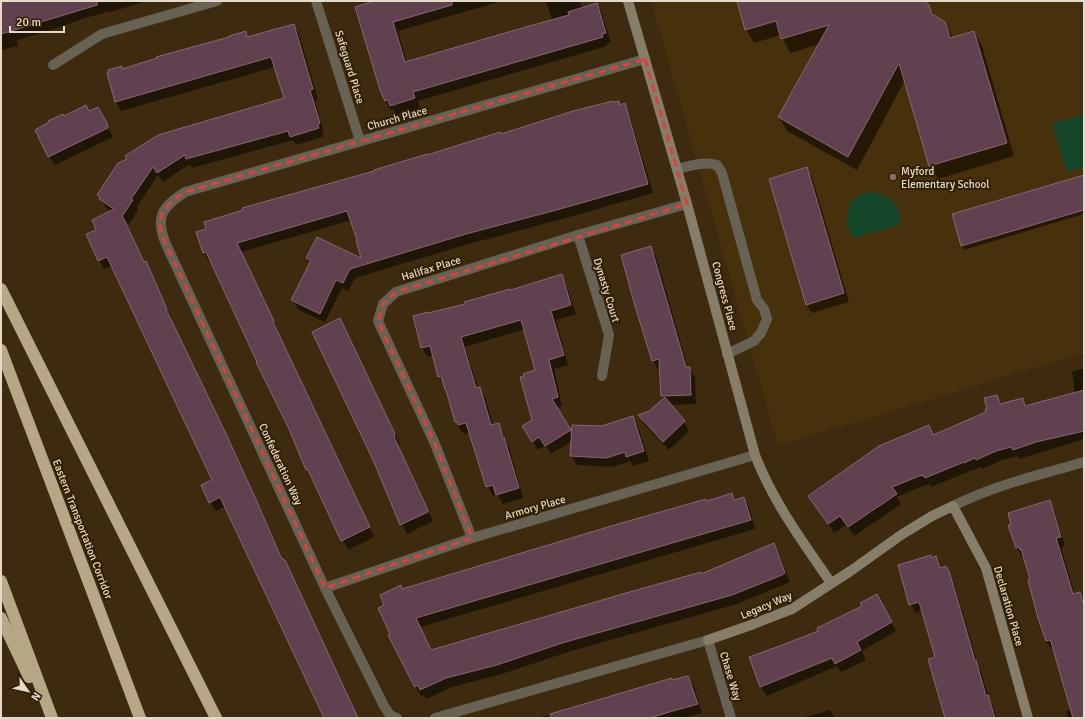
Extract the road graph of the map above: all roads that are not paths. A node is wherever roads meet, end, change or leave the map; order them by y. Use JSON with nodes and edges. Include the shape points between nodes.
{"nodes":[{"id":1,"x":217,"y":1,"type":"edge"},
{"id":2,"x":316,"y":1,"type":"edge"},
{"id":3,"x":628,"y":1,"type":"edge"},
{"id":4,"x":645,"y":59,"type":"junction"},
{"id":5,"x":53,"y":65,"type":"dead end"},
{"id":6,"x":360,"y":141,"type":"junction"},
{"id":7,"x":677,"y":169,"type":"junction"},
{"id":8,"x":687,"y":204,"type":"junction"},
{"id":9,"x":162,"y":213,"type":"joint"},
{"id":10,"x":578,"y":235,"type":"junction"},
{"id":11,"x":1,"y":289,"type":"edge"},
{"id":12,"x":1,"y":350,"type":"edge"},
{"id":13,"x":727,"y":354,"type":"junction"},
{"id":14,"x":602,"y":376,"type":"dead end"},
{"id":15,"x":755,"y":455,"type":"junction"},
{"id":16,"x":1084,"y":462,"type":"edge"},
{"id":17,"x":953,"y":506,"type":"junction"},
{"id":18,"x":472,"y":538,"type":"junction"},
{"id":19,"x":1,"y":581,"type":"edge"},
{"id":20,"x":831,"y":583,"type":"junction"},
{"id":21,"x":325,"y":588,"type":"junction"},
{"id":22,"x":1,"y":618,"type":"edge"},
{"id":23,"x":708,"y":640,"type":"junction"},
{"id":24,"x":51,"y":718,"type":"edge"},
{"id":25,"x":140,"y":718,"type":"edge"},
{"id":26,"x":216,"y":718,"type":"edge"},
{"id":27,"x":397,"y":718,"type":"edge"},
{"id":28,"x":435,"y":718,"type":"edge"},
{"id":29,"x":731,"y":718,"type":"edge"},
{"id":30,"x":1028,"y":718,"type":"edge"}],
"edges":[{"from":1,"to":5,"type":"street","via":[[102,34]]},
{"from":2,"to":6,"type":"street","name":"Safeguard Place"},
{"from":3,"to":4,"type":"street","name":"Congress Place"},
{"from":4,"to":6,"type":"street","name":"Church Place"},
{"from":4,"to":7,"type":"street","name":"Congress Place"},
{"from":6,"to":9,"type":"street","name":"Church Place","via":[[185,192],[172,201]]},
{"from":7,"to":8,"type":"street","name":"Congress Place"},
{"from":7,"to":13,"type":"street","via":[[709,163],[717,165],[722,173],[758,300],[764,309],[766,320],[761,333],[754,341]]},
{"from":8,"to":10,"type":"street","name":"Halifax Place"},
{"from":8,"to":13,"type":"street","name":"Congress Place"},
{"from":9,"to":21,"type":"street","name":"Confederation Way","via":[[160,228],[165,242]]},
{"from":10,"to":14,"type":"street","name":"Dynasty Court","via":[[609,335]]},
{"from":10,"to":18,"type":"street","name":"Halifax Place","via":[[396,292],[384,304],[378,321],[435,444]]},
{"from":11,"to":26,"type":"highway"},
{"from":12,"to":25,"type":"highway","name":"Eastern Transportation Corridor"},
{"from":13,"to":15,"type":"street","name":"Congress Place"},
{"from":15,"to":18,"type":"street","name":"Armory Place"},
{"from":15,"to":20,"type":"street","name":"Congress Place","via":[[779,507]]},
{"from":16,"to":17,"type":"street","name":"Legacy Way","via":[[1012,483]]},
{"from":17,"to":20,"type":"street","name":"Legacy Way","via":[[901,534]]},
{"from":17,"to":30,"type":"street","name":"Declaration Place","via":[[986,568]]},
{"from":18,"to":21,"type":"street","name":"Armory Place"},
{"from":19,"to":24,"type":"highway"},
{"from":20,"to":23,"type":"street","name":"Legacy Way","via":[[792,609]]},
{"from":21,"to":27,"type":"street","name":"Confederation Way","via":[[384,706],[390,715]]},
{"from":22,"to":24,"type":"highway"},
{"from":23,"to":28,"type":"street","name":"Legacy Way"},
{"from":23,"to":29,"type":"street","name":"Chase Way"}]}
